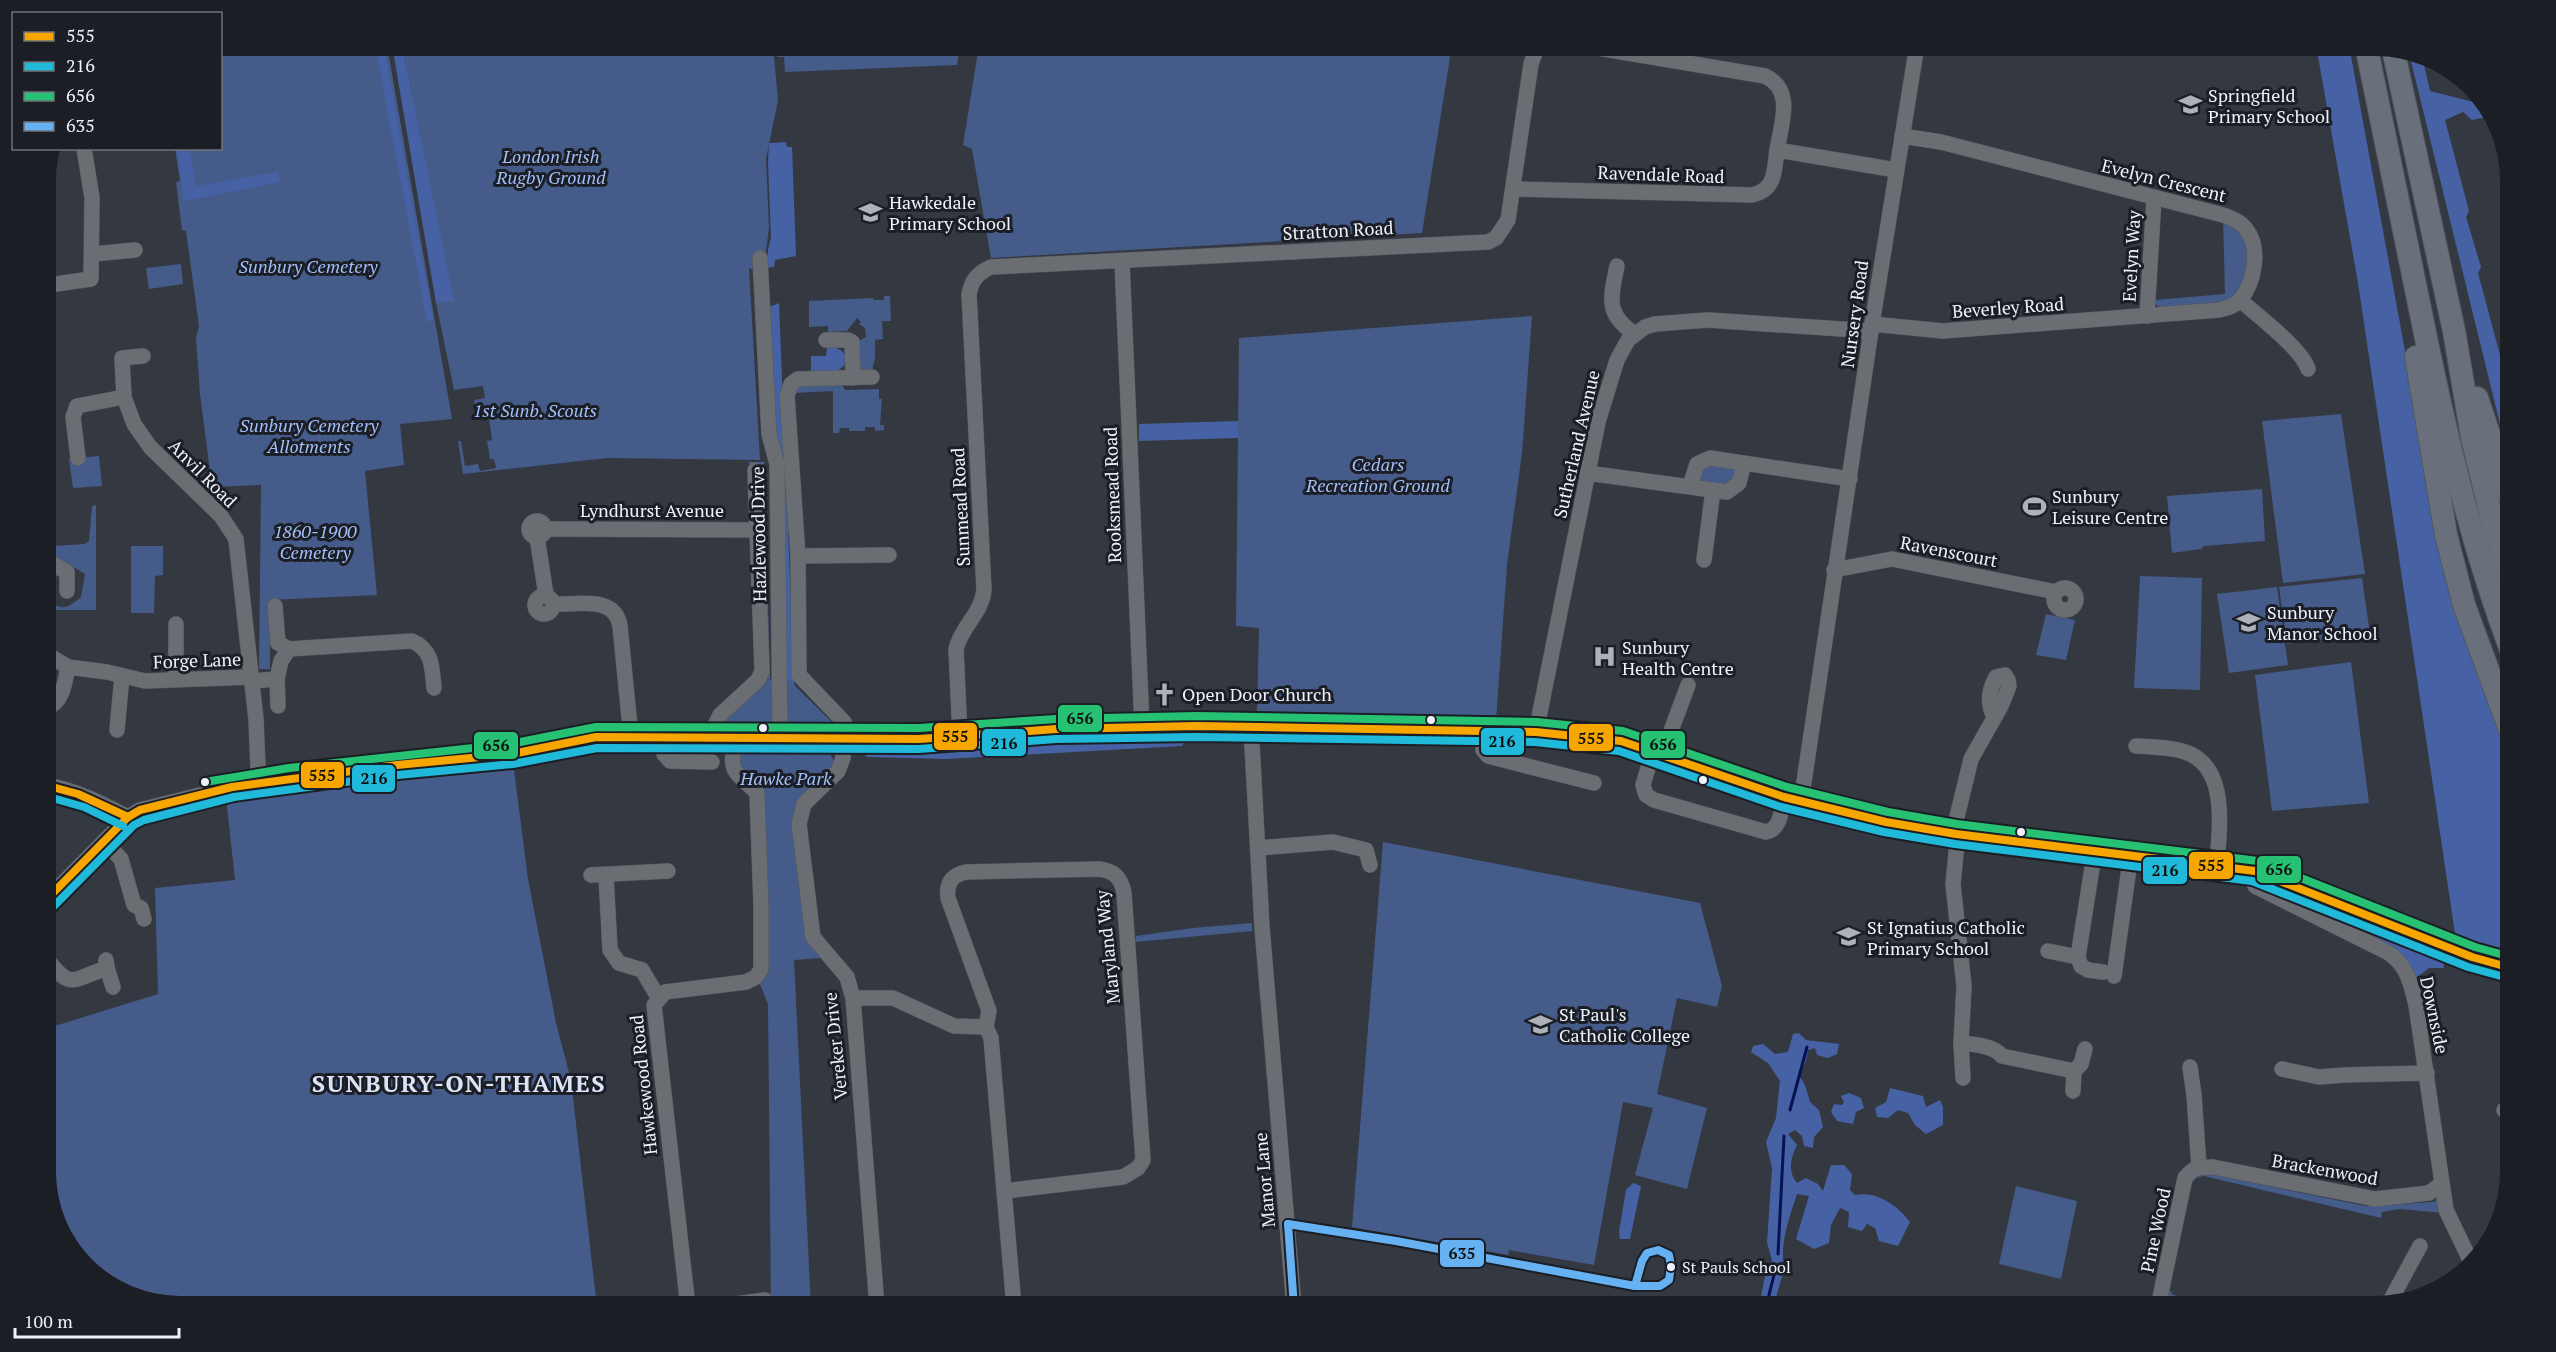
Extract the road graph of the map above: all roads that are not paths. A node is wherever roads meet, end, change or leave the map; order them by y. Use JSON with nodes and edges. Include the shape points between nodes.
{"nodes":[{"id":1,"x":1534,"y":56,"type":"edge"},
{"id":2,"x":1645,"y":56,"type":"edge"},
{"id":3,"x":1915,"y":56,"type":"edge"},
{"id":4,"x":2368,"y":56,"type":"edge"},
{"id":5,"x":2395,"y":57,"type":"edge"},
{"id":6,"x":1902,"y":136,"type":"junction"},
{"id":7,"x":84,"y":150,"type":"edge"},
{"id":8,"x":1777,"y":150,"type":"junction"},
{"id":9,"x":1896,"y":170,"type":"junction"},
{"id":10,"x":1513,"y":189,"type":"junction"},
{"id":11,"x":2154,"y":198,"type":"junction"},
{"id":12,"x":2398,"y":200,"type":"junction"},
{"id":13,"x":135,"y":250,"type":"dead end"},
{"id":14,"x":93,"y":254,"type":"junction"},
{"id":15,"x":760,"y":258,"type":"dead end"},
{"id":16,"x":1122,"y":261,"type":"junction"},
{"id":17,"x":1617,"y":266,"type":"dead end"},
{"id":18,"x":979,"y":273,"type":"joint"},
{"id":19,"x":56,"y":284,"type":"edge"},
{"id":20,"x":2240,"y":300,"type":"junction"},
{"id":21,"x":2147,"y":316,"type":"junction"},
{"id":22,"x":1871,"y":327,"type":"junction"},
{"id":23,"x":2454,"y":331,"type":"junction"},
{"id":24,"x":1635,"y":334,"type":"junction"},
{"id":25,"x":826,"y":340,"type":"dead end"},
{"id":26,"x":143,"y":356,"type":"dead end"},
{"id":27,"x":2308,"y":369,"type":"dead end"},
{"id":28,"x":872,"y":377,"type":"dead end"},
{"id":29,"x":853,"y":378,"type":"junction"},
{"id":30,"x":124,"y":397,"type":"junction"},
{"id":31,"x":78,"y":458,"type":"dead end"},
{"id":32,"x":1744,"y":463,"type":"junction"},
{"id":33,"x":2500,"y":468,"type":"edge"},
{"id":34,"x":755,"y":470,"type":"dead end"},
{"id":35,"x":1587,"y":473,"type":"junction"},
{"id":36,"x":1850,"y":479,"type":"junction"},
{"id":37,"x":1690,"y":486,"type":"junction"},
{"id":38,"x":1713,"y":490,"type":"junction"},
{"id":39,"x":758,"y":530,"type":"junction"},
{"id":40,"x":2500,"y":548,"type":"edge"},
{"id":41,"x":889,"y":555,"type":"dead end"},
{"id":42,"x":798,"y":556,"type":"junction"},
{"id":43,"x":1704,"y":560,"type":"dead end"},
{"id":44,"x":56,"y":566,"type":"edge"},
{"id":45,"x":1834,"y":570,"type":"junction"},
{"id":46,"x":67,"y":591,"type":"dead end"},
{"id":47,"x":2056,"y":592,"type":"dead end"},
{"id":48,"x":275,"y":606,"type":"dead end"},
{"id":49,"x":2500,"y":618,"type":"edge"},
{"id":50,"x":176,"y":624,"type":"dead end"},
{"id":51,"x":288,"y":649,"type":"junction"},
{"id":52,"x":56,"y":660,"type":"edge"},
{"id":53,"x":68,"y":667,"type":"junction"},
{"id":54,"x":122,"y":676,"type":"junction"},
{"id":55,"x":176,"y":679,"type":"junction"},
{"id":56,"x":251,"y":679,"type":"junction"},
{"id":57,"x":277,"y":679,"type":"junction"},
{"id":58,"x":1688,"y":685,"type":"dead end"},
{"id":59,"x":434,"y":687,"type":"dead end"},
{"id":60,"x":56,"y":702,"type":"edge"},
{"id":61,"x":2500,"y":703,"type":"edge"},
{"id":62,"x":278,"y":706,"type":"dead end"},
{"id":63,"x":1994,"y":717,"type":"dead end"},
{"id":64,"x":1142,"y":726,"type":"junction"},
{"id":65,"x":1251,"y":727,"type":"junction"},
{"id":66,"x":117,"y":730,"type":"dead end"},
{"id":67,"x":1536,"y":732,"type":"junction"},
{"id":68,"x":1483,"y":733,"type":"junction"},
{"id":69,"x":960,"y":735,"type":"junction"},
{"id":70,"x":663,"y":736,"type":"junction"},
{"id":71,"x":714,"y":736,"type":"junction"},
{"id":72,"x":735,"y":737,"type":"junction"},
{"id":73,"x":846,"y":737,"type":"junction"},
{"id":74,"x":631,"y":738,"type":"junction"},
{"id":75,"x":780,"y":739,"type":"junction"},
{"id":76,"x":2136,"y":746,"type":"dead end"},
{"id":77,"x":1658,"y":753,"type":"junction"},
{"id":78,"x":712,"y":762,"type":"dead end"},
{"id":79,"x":262,"y":782,"type":"junction"},
{"id":80,"x":1594,"y":783,"type":"dead end"},
{"id":81,"x":56,"y":787,"type":"edge"},
{"id":82,"x":1784,"y":797,"type":"junction"},
{"id":83,"x":1801,"y":802,"type":"junction"},
{"id":84,"x":128,"y":817,"type":"junction"},
{"id":85,"x":1956,"y":834,"type":"junction"},
{"id":86,"x":104,"y":842,"type":"junction"},
{"id":87,"x":1258,"y":848,"type":"junction"},
{"id":88,"x":2095,"y":849,"type":"junction"},
{"id":89,"x":2131,"y":854,"type":"junction"},
{"id":90,"x":1370,"y":865,"type":"dead end"},
{"id":91,"x":2217,"y":865,"type":"junction"},
{"id":92,"x":2255,"y":871,"type":"junction"},
{"id":93,"x":660,"y":876,"type":"dead end"},
{"id":94,"x":56,"y":890,"type":"edge"},
{"id":95,"x":144,"y":919,"type":"dead end"},
{"id":96,"x":2048,"y":951,"type":"dead end"},
{"id":97,"x":2078,"y":957,"type":"junction"},
{"id":98,"x":2500,"y":965,"type":"edge"},
{"id":99,"x":56,"y":970,"type":"edge"},
{"id":100,"x":113,"y":987,"type":"dead end"},
{"id":101,"x":658,"y":997,"type":"junction"},
{"id":102,"x":853,"y":999,"type":"junction"},
{"id":103,"x":986,"y":1028,"type":"junction"},
{"id":104,"x":1961,"y":1043,"type":"junction"},
{"id":105,"x":2085,"y":1049,"type":"dead end"},
{"id":106,"x":2190,"y":1067,"type":"dead end"},
{"id":107,"x":2282,"y":1069,"type":"dead end"},
{"id":108,"x":2074,"y":1071,"type":"junction"},
{"id":109,"x":2427,"y":1073,"type":"junction"},
{"id":110,"x":1963,"y":1078,"type":"dead end"},
{"id":111,"x":2073,"y":1091,"type":"dead end"},
{"id":112,"x":2199,"y":1167,"type":"junction"},
{"id":113,"x":2441,"y":1184,"type":"junction"},
{"id":114,"x":1004,"y":1191,"type":"junction"},
{"id":115,"x":2420,"y":1246,"type":"dead end"},
{"id":116,"x":2468,"y":1256,"type":"edge"},
{"id":117,"x":2393,"y":1295,"type":"edge"},
{"id":118,"x":687,"y":1296,"type":"edge"},
{"id":119,"x":876,"y":1296,"type":"edge"},
{"id":120,"x":1013,"y":1296,"type":"edge"},
{"id":121,"x":1293,"y":1296,"type":"edge"},
{"id":122,"x":2161,"y":1296,"type":"edge"}],
"edges":[{"from":1,"to":10,"type":"street","name":"Stratton Road"},
{"from":2,"to":8,"type":"street","via":[[1773,80],[1784,96]]},
{"from":3,"to":6,"type":"street","name":"Nursery Road"},
{"from":4,"to":12,"type":"highway"},
{"from":5,"to":23,"type":"highway"},
{"from":6,"to":9,"type":"street","name":"Nursery Road"},
{"from":6,"to":11,"type":"street","name":"Evelyn Crescent","via":[[1941,142]]},
{"from":7,"to":14,"type":"street","via":[[92,198]]},
{"from":8,"to":9,"type":"street"},
{"from":8,"to":10,"type":"street","name":"Ravendale Road","via":[[1769,187],[1752,195]]},
{"from":9,"to":22,"type":"street","name":"Nursery Road"},
{"from":10,"to":16,"type":"street","name":"Stratton Road","via":[[1508,220],[1496,238],[1488,242]]},
{"from":11,"to":20,"type":"street","name":"Evelyn Crescent","via":[[2223,214],[2246,229],[2253,241],[2254,266]]},
{"from":11,"to":21,"type":"street","name":"Evelyn Way"},
{"from":12,"to":49,"type":"highway","via":[[2458,483]]},
{"from":12,"to":61,"type":"highway","via":[[2419,381],[2446,535],[2464,605]]},
{"from":13,"to":14,"type":"street"},
{"from":14,"to":19,"type":"street","via":[[91,279]]},
{"from":15,"to":75,"type":"street","name":"Hazlewood Drive","via":[[769,434],[777,467]]},
{"from":16,"to":18,"type":"street","name":"Stratton Road","via":[[991,267]]},
{"from":16,"to":64,"type":"street","name":"Rooksmead Road"},
{"from":17,"to":24,"type":"street","via":[[1610,302],[1614,313]]},
{"from":18,"to":69,"type":"street","name":"Sunmead Road","via":[[969,294],[984,590],[983,600],[959,637],[956,649]]},
{"from":20,"to":21,"type":"street","via":[[2219,310]]},
{"from":20,"to":27,"type":"street","via":[[2283,339]]},
{"from":21,"to":22,"type":"street","name":"Beverley Road","via":[[1943,331]]},
{"from":22,"to":24,"type":"street","via":[[1708,320],[1655,324]]},
{"from":22,"to":36,"type":"street","name":"Nursery Road"},
{"from":23,"to":33,"type":"highway"},
{"from":23,"to":40,"type":"highway","via":[[2472,437]]},
{"from":24,"to":35,"type":"street","name":"Sutherland Avenue","via":[[1613,370]]},
{"from":25,"to":29,"type":"street","via":[[852,342]]},
{"from":26,"to":30,"type":"street","name":"Anvil Road","via":[[122,358]]},
{"from":28,"to":29,"type":"street"},
{"from":29,"to":42,"type":"street","via":[[804,379],[791,384],[787,396]]},
{"from":30,"to":31,"type":"street","via":[[76,406],[73,417]]},
{"from":30,"to":56,"type":"street","name":"Anvil Road","via":[[134,424],[150,447],[221,516],[236,539]]},
{"from":32,"to":36,"type":"street"},
{"from":32,"to":37,"type":"street","via":[[1705,459],[1693,469]]},
{"from":32,"to":38,"type":"street","via":[[1736,488],[1727,492]]},
{"from":34,"to":39,"type":"street"},
{"from":35,"to":37,"type":"street"},
{"from":35,"to":67,"type":"street","name":"Sutherland Avenue"},
{"from":36,"to":45,"type":"street","name":"Nursery Road"},
{"from":37,"to":38,"type":"street"},
{"from":38,"to":43,"type":"street"},
{"from":39,"to":71,"type":"street","via":[[762,671],[758,680],[717,720]]},
{"from":39,"to":74,"type":"street","name":"Lyndhurst Avenue","via":[[541,533],[550,600],[605,605],[616,612],[621,626]]},
{"from":41,"to":42,"type":"street"},
{"from":42,"to":73,"type":"street","via":[[799,675],[844,723]]},
{"from":44,"to":46,"type":"street","via":[[67,572]]},
{"from":45,"to":47,"type":"street","name":"Ravenscourt","via":[[1892,559]]},
{"from":45,"to":83,"type":"street","name":"Nursery Road"},
{"from":48,"to":51,"type":"street","via":[[276,637]]},
{"from":50,"to":55,"type":"street"},
{"from":51,"to":57,"type":"street","via":[[280,662]]},
{"from":51,"to":59,"type":"street","via":[[412,641],[424,648],[431,661]]},
{"from":52,"to":53,"type":"street","name":"Forge Lane"},
{"from":53,"to":54,"type":"street","name":"Forge Lane"},
{"from":53,"to":60,"type":"street"},
{"from":54,"to":55,"type":"street","name":"Forge Lane","via":[[145,681]]},
{"from":54,"to":66,"type":"street"},
{"from":55,"to":56,"type":"street","name":"Forge Lane"},
{"from":56,"to":57,"type":"street"},
{"from":56,"to":79,"type":"street","name":"Forge Lane"},
{"from":57,"to":62,"type":"street"},
{"from":58,"to":77,"type":"street"},
{"from":63,"to":85,"type":"street","via":[[1966,774]]},
{"from":64,"to":65,"type":"street"},
{"from":64,"to":69,"type":"street"},
{"from":65,"to":68,"type":"street"},
{"from":65,"to":87,"type":"street","name":"Manor Lane"},
{"from":67,"to":68,"type":"street"},
{"from":67,"to":77,"type":"street","via":[[1604,737]]},
{"from":68,"to":80,"type":"street","via":[[1483,750],[1488,756]]},
{"from":69,"to":73,"type":"street","via":[[919,739]]},
{"from":70,"to":71,"type":"street"},
{"from":70,"to":74,"type":"street"},
{"from":70,"to":78,"type":"street","via":[[664,754],[670,761]]},
{"from":71,"to":72,"type":"street"},
{"from":72,"to":75,"type":"street"},
{"from":72,"to":101,"type":"street","name":"Hawkewood Road","via":[[731,765],[757,793],[761,969],[751,980],[664,992]]},
{"from":73,"to":75,"type":"street"},
{"from":73,"to":102,"type":"street","name":"Vereker Drive","via":[[842,765],[804,804],[799,824],[813,937],[847,977]]},
{"from":74,"to":79,"type":"street","via":[[596,737],[512,754]]},
{"from":76,"to":91,"type":"street","via":[[2182,751],[2202,763],[2211,774],[2219,802]]},
{"from":77,"to":82,"type":"street"},
{"from":77,"to":82,"type":"street","via":[[1643,785],[1646,795],[1654,800],[1766,832],[1773,831],[1778,824]]},
{"from":79,"to":84,"type":"street","via":[[197,794]]},
{"from":81,"to":84,"type":"street","via":[[91,798]]},
{"from":82,"to":83,"type":"street"},
{"from":83,"to":85,"type":"street"},
{"from":84,"to":86,"type":"street"},
{"from":85,"to":88,"type":"street"},
{"from":85,"to":104,"type":"street","via":[[1953,884],[1964,986]]},
{"from":86,"to":94,"type":"street"},
{"from":86,"to":95,"type":"street","via":[[121,859],[134,905],[141,908]]},
{"from":87,"to":90,"type":"street","via":[[1333,842],[1366,850]]},
{"from":87,"to":121,"type":"street","name":"Manor Lane"},
{"from":88,"to":89,"type":"street"},
{"from":88,"to":97,"type":"street"},
{"from":89,"to":91,"type":"street"},
{"from":89,"to":97,"type":"street","via":[[2108,974],[2080,966]]},
{"from":91,"to":92,"type":"street"},
{"from":92,"to":98,"type":"street"},
{"from":92,"to":109,"type":"street","name":"Downside","via":[[2255,886],[2397,958],[2411,983]]},
{"from":93,"to":101,"type":"street","via":[[598,875],[610,950],[619,963],[642,970]]},
{"from":96,"to":97,"type":"street"},
{"from":99,"to":100,"type":"street","via":[[64,979],[73,981],[107,964]]},
{"from":101,"to":118,"type":"street","name":"Hawkewood Road","via":[[653,1013]]},
{"from":102,"to":103,"type":"street","via":[[893,998],[954,1026]]},
{"from":102,"to":119,"type":"street","name":"Vereker Drive"},
{"from":103,"to":114,"type":"street","name":"Maryland Way","via":[[991,1038]]},
{"from":103,"to":114,"type":"street","name":"Maryland Way","via":[[989,1011],[948,898],[950,880],[966,872],[1099,868],[1117,875],[1124,893],[1143,1160],[1123,1177]]},
{"from":104,"to":108,"type":"street"},
{"from":104,"to":110,"type":"street"},
{"from":105,"to":108,"type":"street","via":[[2081,1064]]},
{"from":106,"to":112,"type":"street"},
{"from":107,"to":109,"type":"street","via":[[2319,1077]]},
{"from":108,"to":111,"type":"street"},
{"from":109,"to":113,"type":"street","name":"Downside"},
{"from":112,"to":113,"type":"street","name":"Brackenwood","via":[[2375,1199],[2428,1193]]},
{"from":112,"to":122,"type":"street","name":"Pine Wood","via":[[2186,1178]]},
{"from":113,"to":116,"type":"street","name":"Downside","via":[[2446,1210]]},
{"from":114,"to":120,"type":"street","name":"Maryland Way"},
{"from":115,"to":117,"type":"street"}]}
